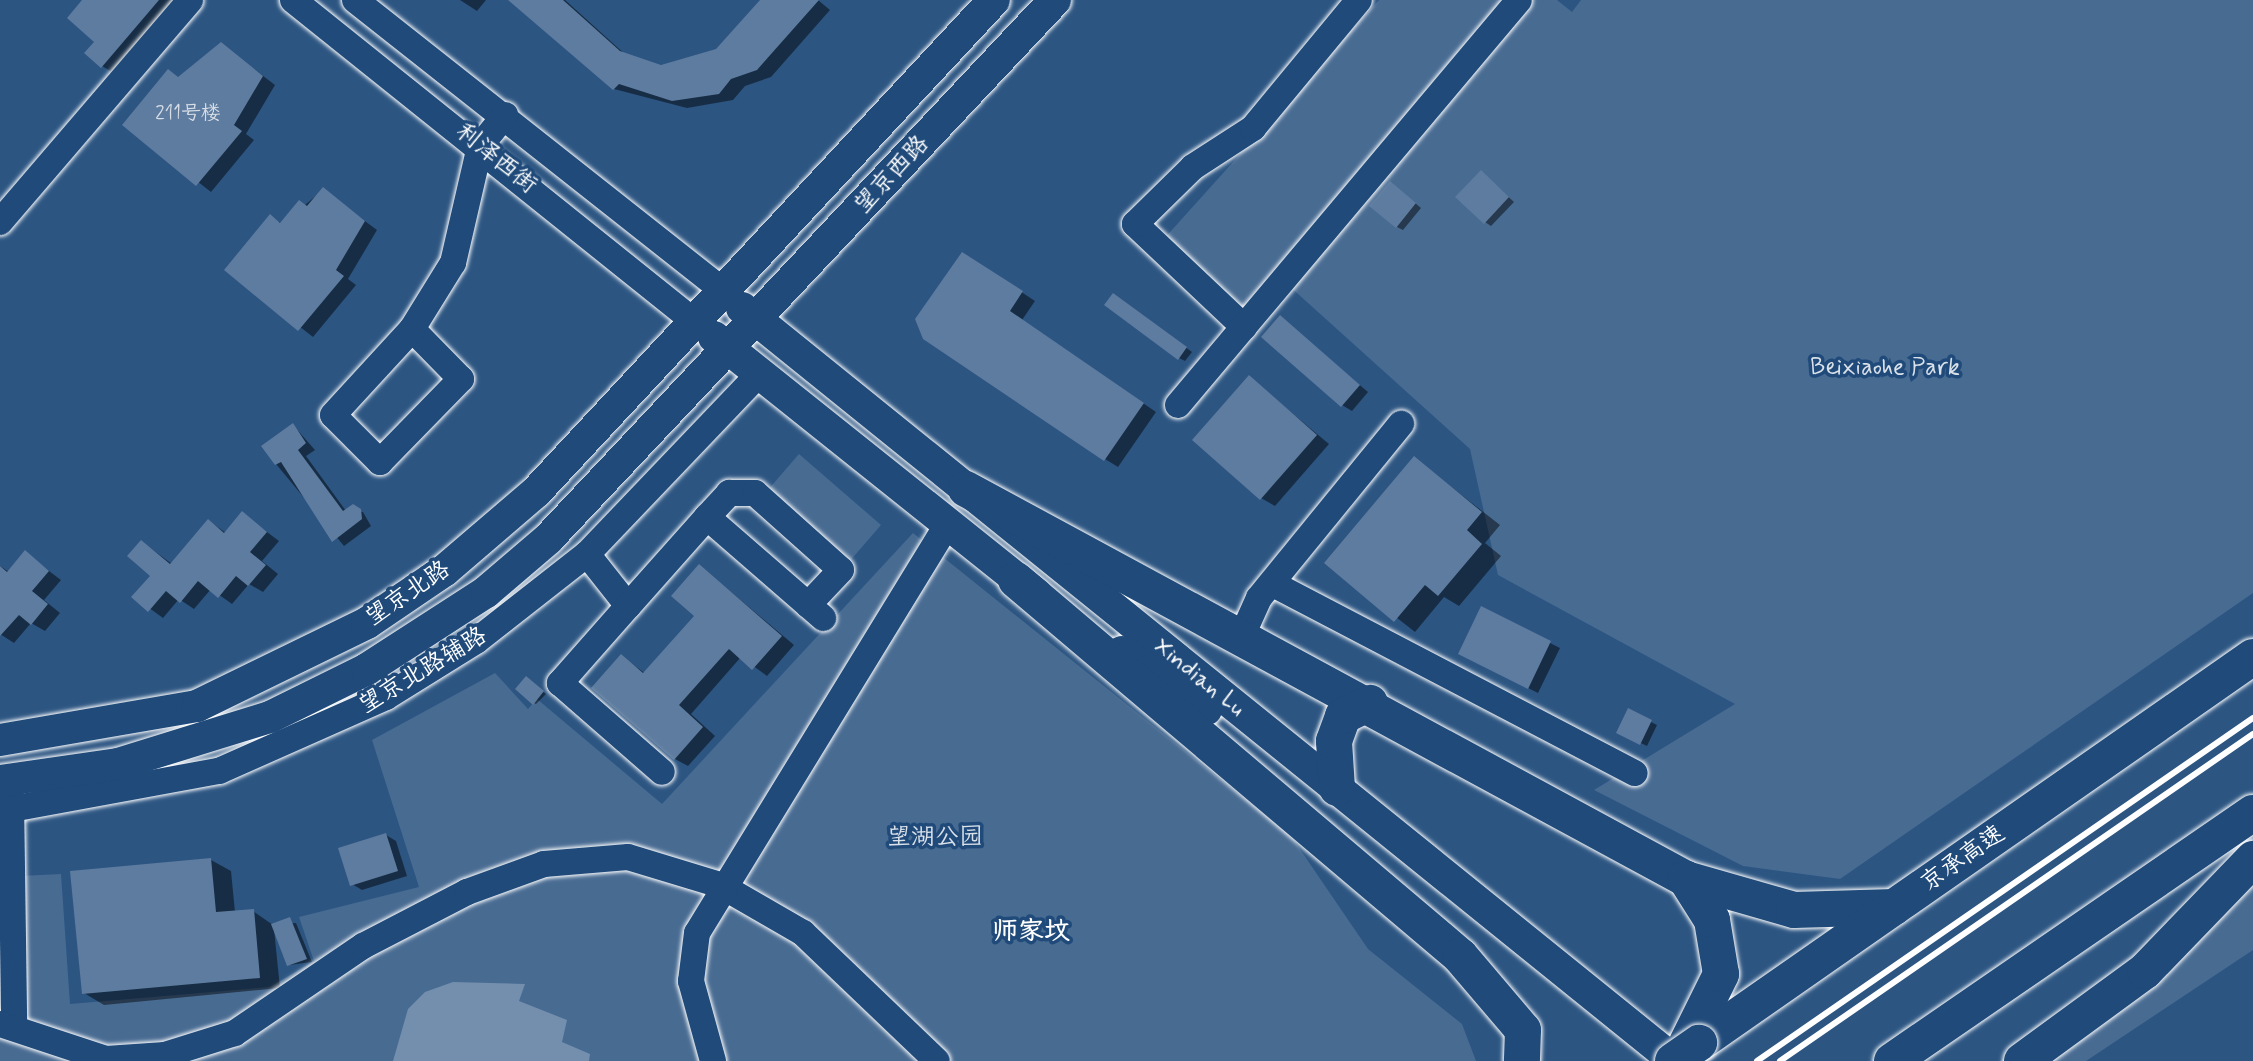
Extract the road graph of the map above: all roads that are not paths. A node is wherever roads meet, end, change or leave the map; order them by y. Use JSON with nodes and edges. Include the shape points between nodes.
{"nodes":[{"id":1,"x":190,"y":0,"type":"edge"},
{"id":2,"x":293,"y":0,"type":"edge"},
{"id":3,"x":355,"y":0,"type":"edge"},
{"id":4,"x":994,"y":0,"type":"edge"},
{"id":5,"x":1055,"y":0,"type":"edge"},
{"id":6,"x":1359,"y":0,"type":"edge"},
{"id":7,"x":1519,"y":0,"type":"edge"},
{"id":8,"x":505,"y":115,"type":"junction"},
{"id":9,"x":480,"y":146,"type":"junction"},
{"id":10,"x":0,"y":222,"type":"edge"},
{"id":11,"x":725,"y":292,"type":"junction"},
{"id":12,"x":757,"y":321,"type":"junction"},
{"id":13,"x":696,"y":323,"type":"junction"},
{"id":14,"x":1244,"y":327,"type":"junction"},
{"id":15,"x":412,"y":329,"type":"junction"},
{"id":16,"x":729,"y":349,"type":"junction"},
{"id":17,"x":759,"y":374,"type":"junction"},
{"id":18,"x":1178,"y":405,"type":"dead end"},
{"id":19,"x":1401,"y":424,"type":"dead end"},
{"id":20,"x":966,"y":489,"type":"junction"},
{"id":21,"x":707,"y":517,"type":"junction"},
{"id":22,"x":946,"y":527,"type":"junction"},
{"id":23,"x":587,"y":554,"type":"junction"},
{"id":24,"x":1016,"y":580,"type":"junction"},
{"id":25,"x":1273,"y":584,"type":"junction"},
{"id":26,"x":628,"y":606,"type":"junction"},
{"id":27,"x":1241,"y":638,"type":"junction"},
{"id":28,"x":2253,"y":657,"type":"edge"},
{"id":29,"x":1370,"y":703,"type":"junction"},
{"id":30,"x":0,"y":740,"type":"edge"},
{"id":31,"x":662,"y":772,"type":"dead end"},
{"id":32,"x":1635,"y":773,"type":"dead end"},
{"id":33,"x":1337,"y":788,"type":"junction"},
{"id":34,"x":6,"y":796,"type":"edge"},
{"id":35,"x":2253,"y":813,"type":"edge"},
{"id":36,"x":2253,"y":859,"type":"edge"},
{"id":37,"x":7,"y":871,"type":"edge"},
{"id":38,"x":1686,"y":879,"type":"junction"},
{"id":39,"x":720,"y":885,"type":"junction"},
{"id":40,"x":1894,"y":907,"type":"junction"},
{"id":41,"x":7,"y":1024,"type":"edge"},
{"id":42,"x":1682,"y":1055,"type":"edge"},
{"id":43,"x":713,"y":1061,"type":"edge"},
{"id":44,"x":937,"y":1061,"type":"edge"},
{"id":45,"x":1522,"y":1061,"type":"edge"},
{"id":46,"x":1643,"y":1061,"type":"edge"},
{"id":47,"x":1892,"y":1061,"type":"edge"},
{"id":48,"x":2022,"y":1061,"type":"edge"}],
"edges":[{"from":1,"to":10,"type":"street"},
{"from":2,"to":9,"type":"street","name":"利泽西街"},
{"from":3,"to":8,"type":"street","name":"利泽西街"},
{"from":4,"to":11,"type":"main road","name":"望京西路"},
{"from":5,"to":12,"type":"main road","name":"望京西路"},
{"from":6,"to":14,"type":"street","via":[[1253,128],[1193,167],[1135,224]]},
{"from":7,"to":14,"type":"street"},
{"from":8,"to":9,"type":"street"},
{"from":8,"to":11,"type":"street","name":"利泽西街"},
{"from":9,"to":13,"type":"street","name":"利泽西街"},
{"from":9,"to":15,"type":"street","via":[[453,263]]},
{"from":11,"to":12,"type":"main road","name":"Xindian Lu"},
{"from":11,"to":13,"type":"main road","name":"望京北路"},
{"from":12,"to":16,"type":"main road","name":"望京西路"},
{"from":12,"to":20,"type":"main road","name":"Xindian Lu"},
{"from":13,"to":16,"type":"main road","name":"Xindian Lu"},
{"from":13,"to":30,"type":"main road","name":"望京北路","via":[[510,518],[367,623],[197,706]]},
{"from":14,"to":18,"type":"street"},
{"from":15,"to":15,"type":"street","via":[[333,415],[380,462],[461,379]]},
{"from":16,"to":17,"type":"main road","name":"Xindian Lu"},
{"from":16,"to":34,"type":"main road","name":"望京北路","via":[[537,548],[446,621],[367,669],[205,740]]},
{"from":17,"to":22,"type":"main road","name":"Xindian Lu"},
{"from":17,"to":23,"type":"street","name":"望京北路辅路"},
{"from":19,"to":25,"type":"street"},
{"from":20,"to":27,"type":"highway"},
{"from":20,"to":33,"type":"main road","name":"Xindian Lu"},
{"from":21,"to":21,"type":"street","via":[[816,612],[841,570],[755,493],[729,493]]},
{"from":21,"to":26,"type":"street"},
{"from":22,"to":24,"type":"main road","name":"Xindian Lu"},
{"from":22,"to":39,"type":"street"},
{"from":23,"to":26,"type":"street"},
{"from":23,"to":34,"type":"street","name":"望京北路辅路","via":[[476,641],[386,697],[294,741],[219,771]]},
{"from":24,"to":45,"type":"highway","via":[[1460,956],[1523,1030]]},
{"from":24,"to":46,"type":"main road","name":"Xindian Lu","via":[[1207,709]]},
{"from":25,"to":27,"type":"street"},
{"from":25,"to":32,"type":"street"},
{"from":26,"to":31,"type":"street","via":[[560,683]]},
{"from":27,"to":29,"type":"highway"},
{"from":28,"to":40,"type":"highway","name":"京承高速"},
{"from":29,"to":33,"type":"highway","via":[[1343,716],[1334,741]]},
{"from":29,"to":38,"type":"highway"},
{"from":33,"to":42,"type":"main road","name":"Xindian Lu"},
{"from":34,"to":37,"type":"street"},
{"from":35,"to":47,"type":"highway"},
{"from":36,"to":48,"type":"highway","via":[[2145,971]]},
{"from":37,"to":41,"type":"street"},
{"from":38,"to":40,"type":"highway","via":[[1794,910]]},
{"from":38,"to":42,"type":"highway","via":[[1712,920],[1721,974]]},
{"from":39,"to":41,"type":"street","via":[[628,857],[544,864],[437,906],[235,1033],[165,1055],[106,1059]]},
{"from":39,"to":43,"type":"street","via":[[697,933],[691,981]]},
{"from":39,"to":44,"type":"street","via":[[803,933]]},
{"from":40,"to":42,"type":"highway","name":"京承高速"}]}
